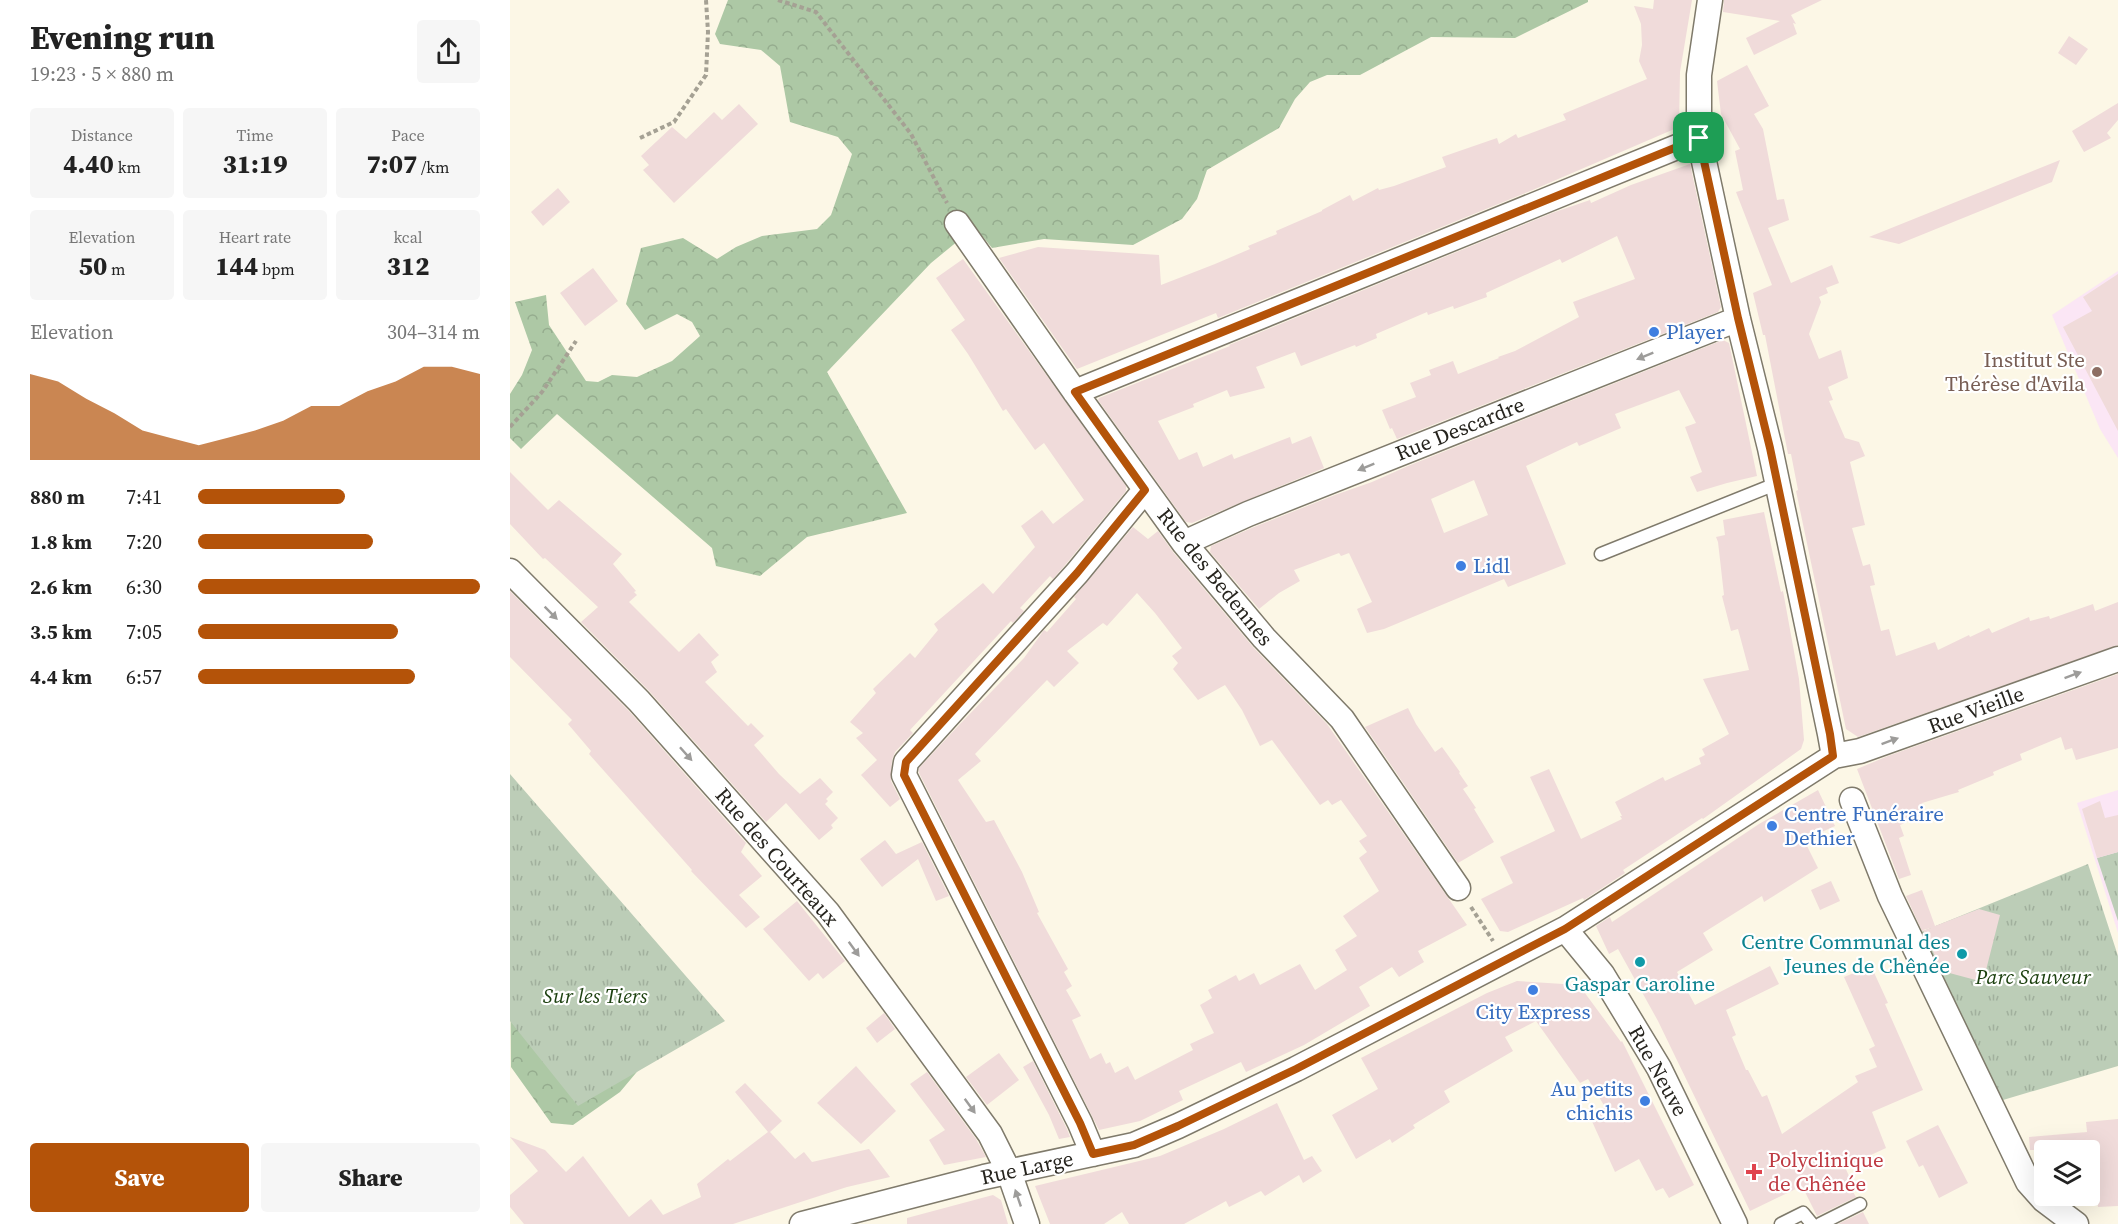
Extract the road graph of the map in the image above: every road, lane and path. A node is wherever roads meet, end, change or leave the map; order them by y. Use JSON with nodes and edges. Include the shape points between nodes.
{"nodes":[{"id":1,"x":706,"y":0,"type":"edge"},
{"id":2,"x":778,"y":0,"type":"edge"},
{"id":3,"x":1710,"y":0,"type":"edge"},
{"id":4,"x":640,"y":138,"type":"dead end"},
{"id":5,"x":1699,"y":138,"type":"junction"},
{"id":6,"x":957,"y":223,"type":"joint"},
{"id":7,"x":1738,"y":318,"type":"junction"},
{"id":8,"x":576,"y":341,"type":"dead end"},
{"id":9,"x":1075,"y":392,"type":"junction"},
{"id":10,"x":510,"y":427,"type":"edge"},
{"id":11,"x":1778,"y":483,"type":"junction"},
{"id":12,"x":1145,"y":490,"type":"junction"},
{"id":13,"x":1184,"y":543,"type":"junction"},
{"id":14,"x":1601,"y":554,"type":"dead end"},
{"id":15,"x":510,"y":571,"type":"edge"},
{"id":16,"x":2118,"y":659,"type":"edge"},
{"id":17,"x":1833,"y":756,"type":"junction"},
{"id":18,"x":1852,"y":800,"type":"dead end"},
{"id":19,"x":1458,"y":888,"type":"joint"},
{"id":20,"x":1565,"y":929,"type":"junction"},
{"id":21,"x":1504,"y":959,"type":"junction"},
{"id":22,"x":1093,"y":1154,"type":"junction"},
{"id":23,"x":1009,"y":1172,"type":"junction"},
{"id":24,"x":1860,"y":1204,"type":"dead end"},
{"id":25,"x":802,"y":1224,"type":"edge"},
{"id":26,"x":1027,"y":1224,"type":"edge"},
{"id":27,"x":1735,"y":1224,"type":"edge"},
{"id":28,"x":1781,"y":1224,"type":"edge"},
{"id":29,"x":1812,"y":1224,"type":"edge"},
{"id":30,"x":1820,"y":1224,"type":"edge"},
{"id":31,"x":2076,"y":1224,"type":"edge"}],
"edges":[{"from":1,"to":4,"type":"path","via":[[706,75],[674,122]]},
{"from":2,"to":6,"type":"path","via":[[816,12],[911,134]]},
{"from":3,"to":5,"type":"street","via":[[1699,75]]},
{"from":5,"to":7,"type":"street"},
{"from":5,"to":9,"type":"street"},
{"from":6,"to":9,"type":"street","name":"Rue des Bedennes"},
{"from":7,"to":11,"type":"street"},
{"from":7,"to":13,"type":"street","name":"Rue Descardre","one_way":true},
{"from":8,"to":10,"type":"path","via":[[542,392]]},
{"from":9,"to":12,"type":"street","name":"Rue des Bedennes"},
{"from":11,"to":14,"type":"lane"},
{"from":11,"to":17,"type":"street"},
{"from":12,"to":13,"type":"street","name":"Rue des Bedennes"},
{"from":12,"to":22,"type":"street","via":[[1077,573],[906,762],[904,775]]},
{"from":13,"to":19,"type":"street","name":"Rue des Bedennes","via":[[1264,638],[1342,719]]},
{"from":15,"to":23,"type":"street","name":"Rue des Courteaux","one_way":true,"via":[[639,701],[828,913],[990,1134]]},
{"from":17,"to":16,"type":"street","name":"Rue Vieille","one_way":true,"via":[[1860,751]]},
{"from":17,"to":20,"type":"street","name":"Rue Large"},
{"from":18,"to":31,"type":"street","via":[[1890,896],[2028,1182],[2044,1200]]},
{"from":19,"to":21,"type":"path"},
{"from":20,"to":21,"type":"street","name":"Rue Large"},
{"from":20,"to":27,"type":"street","name":"Rue Neuve","via":[[1602,974],[1659,1068]]},
{"from":21,"to":22,"type":"street","name":"Rue Large","via":[[1296,1069],[1178,1126],[1134,1145]]},
{"from":22,"to":23,"type":"street","name":"Rue Large"},
{"from":23,"to":25,"type":"street","name":"Rue Large"},
{"from":26,"to":23,"type":"street","name":"Rue des Courteaux","one_way":true},
{"from":24,"to":30,"type":"lane"},
{"from":28,"to":29,"type":"lane","via":[[1803,1213]]}]}
